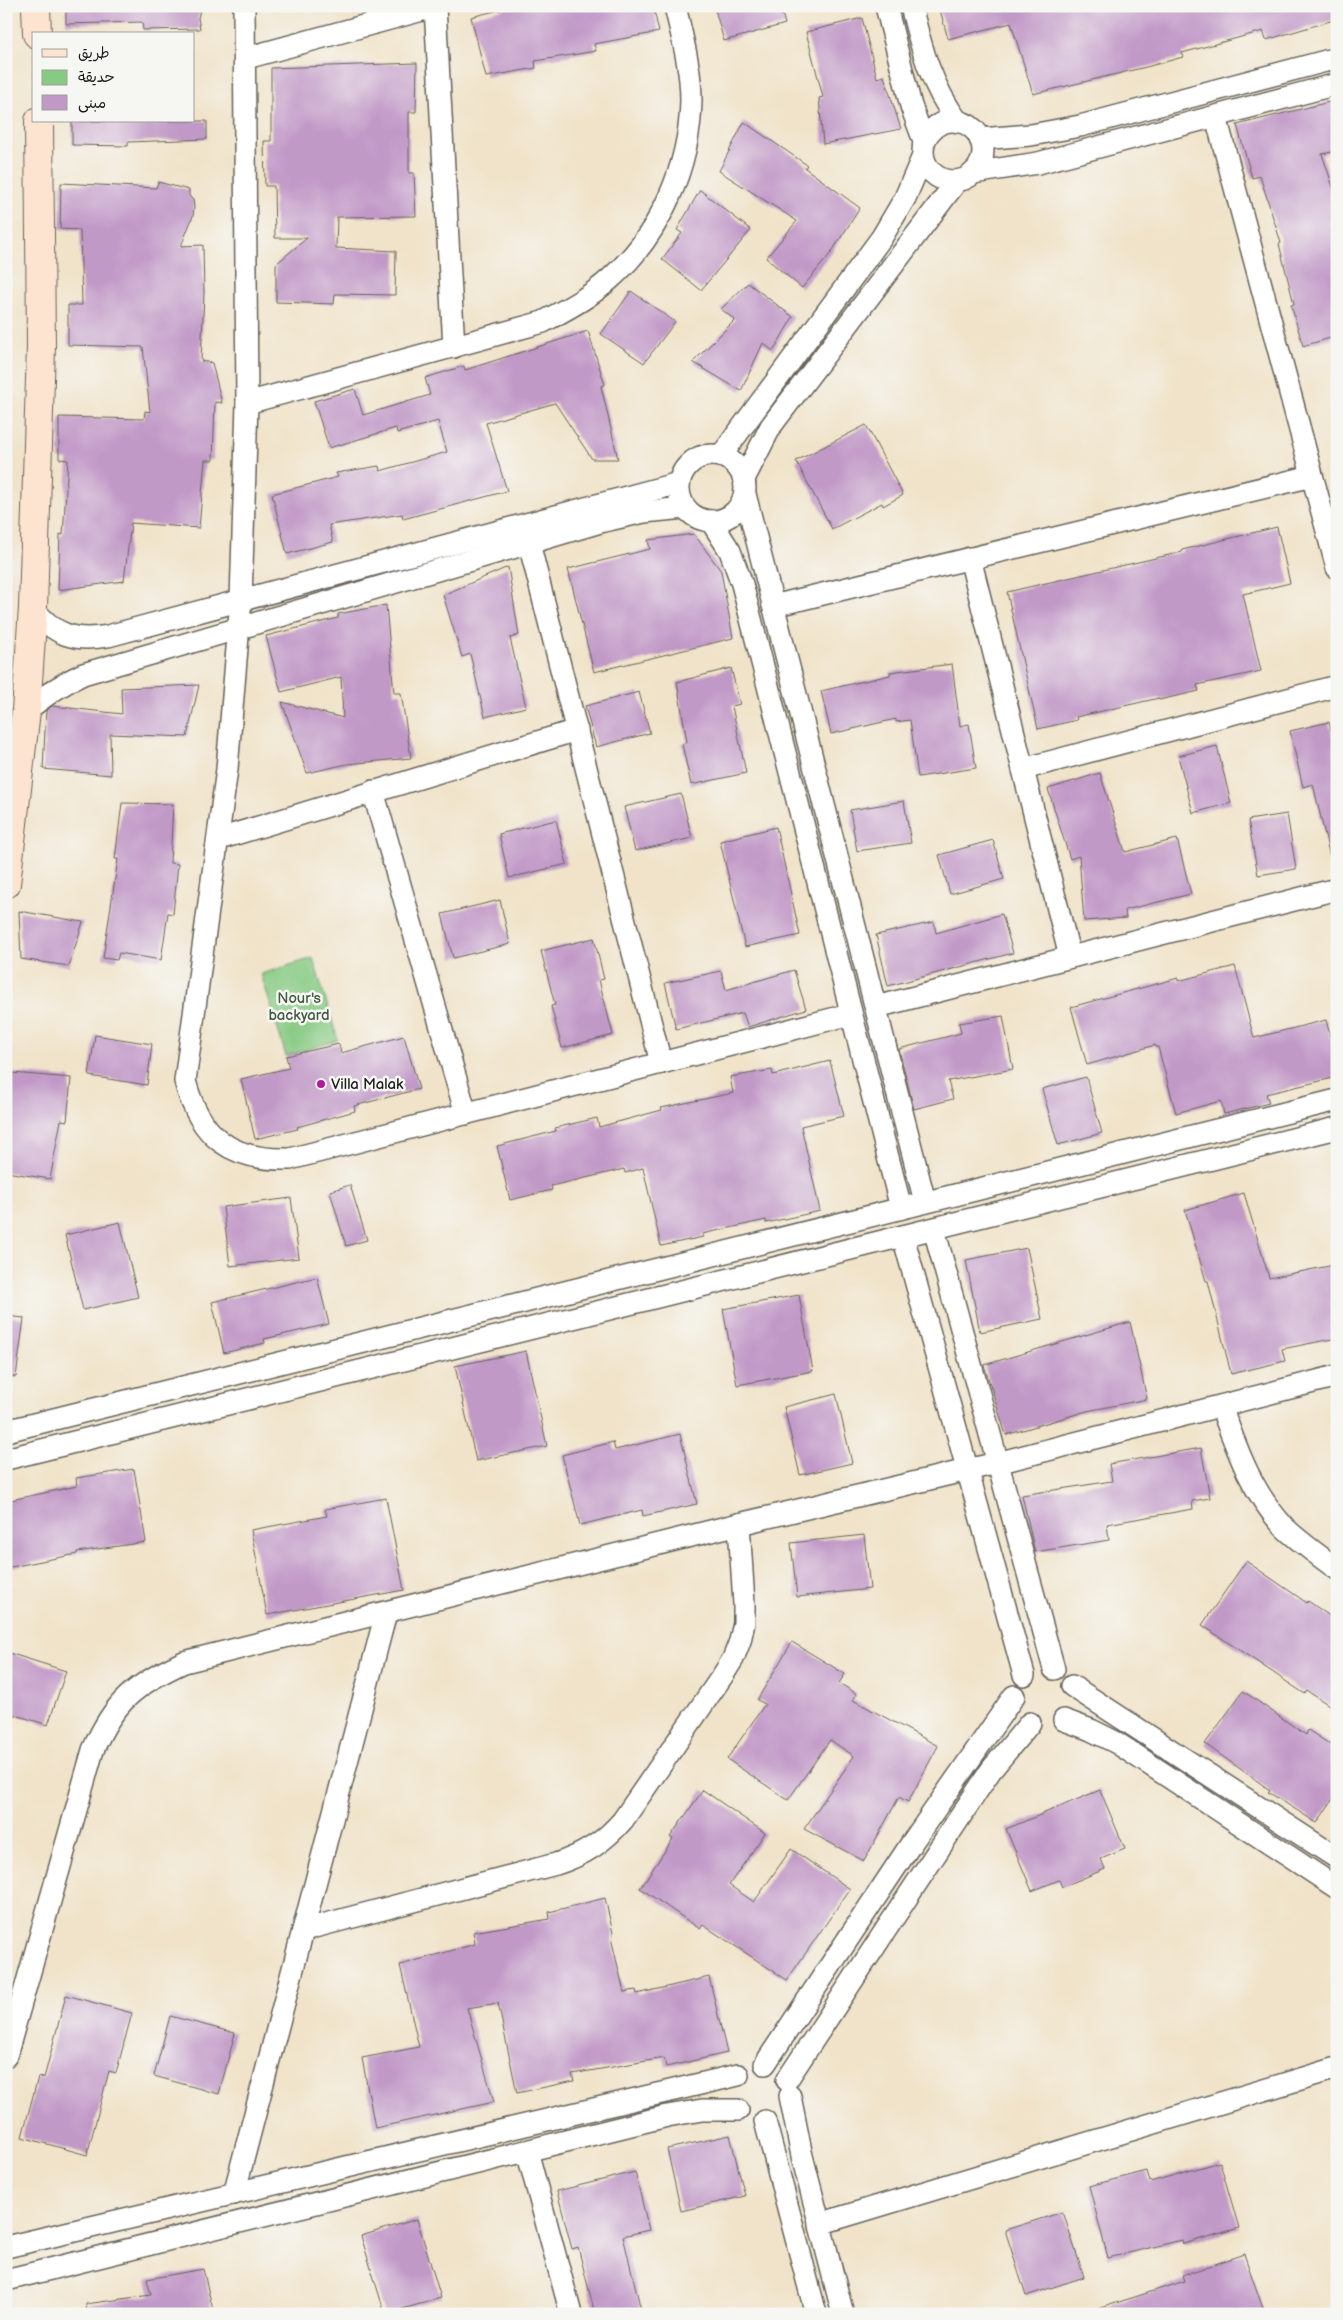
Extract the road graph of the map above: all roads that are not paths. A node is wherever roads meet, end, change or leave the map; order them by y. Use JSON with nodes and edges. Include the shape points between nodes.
{"nodes":[{"id":1,"x":36,"y":6,"type":"edge"},
{"id":2,"x":244,"y":6,"type":"edge"},
{"id":3,"x":675,"y":6,"type":"edge"},
{"id":4,"x":886,"y":6,"type":"edge"},
{"id":5,"x":911,"y":6,"type":"edge"},
{"id":6,"x":436,"y":7,"type":"edge"},
{"id":7,"x":37,"y":32,"type":"edge"},
{"id":8,"x":246,"y":58,"type":"junction"},
{"id":9,"x":1337,"y":58,"type":"edge"},
{"id":10,"x":1337,"y":84,"type":"edge"},
{"id":11,"x":1216,"y":117,"type":"junction"},
{"id":12,"x":39,"y":122,"type":"edge"},
{"id":13,"x":958,"y":122,"type":"junction"},
{"id":14,"x":980,"y":138,"type":"junction"},
{"id":15,"x":924,"y":148,"type":"junction"},
{"id":16,"x":965,"y":177,"type":"junction"},
{"id":17,"x":454,"y":347,"type":"junction"},
{"id":18,"x":247,"y":404,"type":"junction"},
{"id":19,"x":722,"y":456,"type":"junction"},
{"id":20,"x":1312,"y":476,"type":"junction"},
{"id":21,"x":679,"y":483,"type":"junction"},
{"id":22,"x":744,"y":486,"type":"junction"},
{"id":23,"x":685,"y":508,"type":"junction"},
{"id":24,"x":712,"y":522,"type":"junction"},
{"id":25,"x":529,"y":543,"type":"junction"},
{"id":26,"x":970,"y":558,"type":"junction"},
{"id":27,"x":1337,"y":568,"type":"edge"},
{"id":28,"x":241,"y":600,"type":"junction"},
{"id":29,"x":773,"y":606,"type":"junction"},
{"id":30,"x":33,"y":608,"type":"junction"},
{"id":31,"x":239,"y":629,"type":"junction"},
{"id":32,"x":1337,"y":686,"type":"edge"},
{"id":33,"x":26,"y":711,"type":"junction"},
{"id":34,"x":577,"y":730,"type":"junction"},
{"id":35,"x":1023,"y":769,"type":"junction"},
{"id":36,"x":374,"y":790,"type":"junction"},
{"id":37,"x":218,"y":838,"type":"junction"},
{"id":38,"x":6,"y":884,"type":"edge"},
{"id":39,"x":1337,"y":889,"type":"edge"},
{"id":40,"x":1070,"y":957,"type":"junction"},
{"id":41,"x":876,"y":1007,"type":"junction"},
{"id":42,"x":851,"y":1014,"type":"junction"},
{"id":43,"x":661,"y":1063,"type":"junction"},
{"id":44,"x":1337,"y":1100,"type":"edge"},
{"id":45,"x":466,"y":1114,"type":"junction"},
{"id":46,"x":1337,"y":1128,"type":"edge"},
{"id":47,"x":1225,"y":1129,"type":"junction"},
{"id":48,"x":1232,"y":1155,"type":"junction"},
{"id":49,"x":915,"y":1205,"type":"junction"},
{"id":50,"x":930,"y":1230,"type":"junction"},
{"id":51,"x":903,"y":1236,"type":"junction"},
{"id":52,"x":628,"y":1277,"type":"junction"},
{"id":53,"x":634,"y":1303,"type":"junction"},
{"id":54,"x":1337,"y":1376,"type":"edge"},
{"id":55,"x":1221,"y":1406,"type":"junction"},
{"id":56,"x":6,"y":1431,"type":"edge"},
{"id":57,"x":6,"y":1459,"type":"edge"},
{"id":58,"x":997,"y":1463,"type":"junction"},
{"id":59,"x":968,"y":1470,"type":"junction"},
{"id":60,"x":739,"y":1524,"type":"junction"},
{"id":61,"x":1337,"y":1569,"type":"edge"},
{"id":62,"x":386,"y":1613,"type":"junction"},
{"id":63,"x":1054,"y":1669,"type":"junction"},
{"id":64,"x":1024,"y":1675,"type":"junction"},
{"id":65,"x":1072,"y":1686,"type":"junction"},
{"id":66,"x":1014,"y":1696,"type":"junction"},
{"id":67,"x":1064,"y":1720,"type":"junction"},
{"id":68,"x":1030,"y":1723,"type":"junction"},
{"id":69,"x":913,"y":1841,"type":"junction"},
{"id":70,"x":934,"y":1857,"type":"junction"},
{"id":71,"x":1337,"y":1858,"type":"edge"},
{"id":72,"x":1337,"y":1888,"type":"edge"},
{"id":73,"x":302,"y":1930,"type":"junction"},
{"id":74,"x":6,"y":2056,"type":"edge"},
{"id":75,"x":765,"y":2064,"type":"junction"},
{"id":76,"x":1337,"y":2068,"type":"edge"},
{"id":77,"x":738,"y":2075,"type":"junction"},
{"id":78,"x":788,"y":2088,"type":"junction"},
{"id":79,"x":738,"y":2110,"type":"junction"},
{"id":80,"x":765,"y":2121,"type":"junction"},
{"id":81,"x":527,"y":2151,"type":"junction"},
{"id":82,"x":234,"y":2194,"type":"junction"},
{"id":83,"x":819,"y":2224,"type":"junction"},
{"id":84,"x":6,"y":2247,"type":"edge"},
{"id":85,"x":6,"y":2280,"type":"edge"},
{"id":86,"x":571,"y":2314,"type":"edge"},
{"id":87,"x":816,"y":2314,"type":"edge"},
{"id":88,"x":843,"y":2314,"type":"edge"}],
"edges":[{"from":1,"to":7,"type":"street"},
{"from":2,"to":8,"type":"street"},
{"from":3,"to":17,"type":"street","via":[[686,54],[690,107],[687,139],[677,178],[656,222],[638,249],[611,278],[579,303],[543,322]]},
{"from":4,"to":15,"type":"street"},
{"from":5,"to":13,"type":"street","via":[[929,73]]},
{"from":6,"to":8,"type":"street"},
{"from":6,"to":17,"type":"street"},
{"from":8,"to":18,"type":"street"},
{"from":9,"to":14,"type":"street","via":[[1080,126],[1031,135]]},
{"from":10,"to":11,"type":"street"},
{"from":11,"to":16,"type":"street","via":[[1038,163]]},
{"from":11,"to":20,"type":"street"},
{"from":12,"to":30,"type":"street","via":[[41,346]]},
{"from":13,"to":14,"type":"street"},
{"from":13,"to":15,"type":"street","via":[[942,123],[934,128]]},
{"from":14,"to":16,"type":"street","via":[[981,160]]},
{"from":15,"to":16,"type":"street","via":[[931,172],[948,181]]},
{"from":15,"to":19,"type":"street","via":[[905,198],[882,237]]},
{"from":16,"to":22,"type":"street","via":[[771,426]]},
{"from":17,"to":18,"type":"street"},
{"from":18,"to":28,"type":"street"},
{"from":19,"to":21,"type":"street","via":[[698,458],[685,468]]},
{"from":19,"to":22,"type":"street","via":[[739,469]]},
{"from":20,"to":26,"type":"street"},
{"from":20,"to":27,"type":"street"},
{"from":21,"to":23,"type":"street","via":[[678,492]]},
{"from":21,"to":28,"type":"street"},
{"from":22,"to":24,"type":"street","via":[[737,511]]},
{"from":22,"to":29,"type":"street"},
{"from":23,"to":24,"type":"street","via":[[692,515]]},
{"from":23,"to":25,"type":"street","via":[[624,516]]},
{"from":24,"to":42,"type":"street","via":[[730,552],[742,584]]},
{"from":25,"to":31,"type":"street"},
{"from":25,"to":34,"type":"street"},
{"from":26,"to":29,"type":"street"},
{"from":26,"to":35,"type":"street"},
{"from":28,"to":30,"type":"street","via":[[91,639],[74,638],[58,632]]},
{"from":28,"to":31,"type":"street"},
{"from":29,"to":41,"type":"street"},
{"from":30,"to":33,"type":"street"},
{"from":31,"to":33,"type":"street","via":[[83,674],[56,688]]},
{"from":31,"to":37,"type":"street"},
{"from":32,"to":35,"type":"street"},
{"from":33,"to":38,"type":"street"},
{"from":34,"to":36,"type":"street"},
{"from":34,"to":43,"type":"street"},
{"from":35,"to":40,"type":"street"},
{"from":36,"to":37,"type":"street"},
{"from":36,"to":45,"type":"street"},
{"from":37,"to":45,"type":"street","via":[[185,1081],[192,1104],[204,1125],[221,1142],[242,1154],[266,1160],[290,1159]]},
{"from":39,"to":40,"type":"street"},
{"from":40,"to":41,"type":"street"},
{"from":41,"to":49,"type":"street"},
{"from":42,"to":43,"type":"street"},
{"from":42,"to":49,"type":"street"},
{"from":43,"to":45,"type":"street"},
{"from":44,"to":47,"type":"street"},
{"from":46,"to":48,"type":"street"},
{"from":47,"to":48,"type":"street"},
{"from":47,"to":49,"type":"street"},
{"from":48,"to":50,"type":"street"},
{"from":49,"to":50,"type":"street"},
{"from":49,"to":52,"type":"street"},
{"from":50,"to":51,"type":"street"},
{"from":50,"to":58,"type":"street"},
{"from":51,"to":53,"type":"street"},
{"from":51,"to":59,"type":"street"},
{"from":52,"to":53,"type":"street"},
{"from":52,"to":56,"type":"street"},
{"from":53,"to":57,"type":"street"},
{"from":54,"to":55,"type":"street"},
{"from":55,"to":58,"type":"street"},
{"from":55,"to":61,"type":"street","via":[[1240,1457],[1267,1506],[1286,1528]]},
{"from":58,"to":59,"type":"street"},
{"from":58,"to":63,"type":"street"},
{"from":59,"to":60,"type":"street"},
{"from":59,"to":64,"type":"street"},
{"from":60,"to":62,"type":"street"},
{"from":60,"to":73,"type":"street","via":[[744,1623],[733,1659],[624,1820],[610,1835],[576,1858]]},
{"from":62,"to":73,"type":"street"},
{"from":62,"to":74,"type":"street","via":[[184,1662],[152,1676],[116,1708],[93,1750]]},
{"from":63,"to":64,"type":"street","via":[[1033,1670]]},
{"from":63,"to":65,"type":"street"},
{"from":64,"to":66,"type":"street"},
{"from":65,"to":67,"type":"street","via":[[1073,1704]]},
{"from":65,"to":71,"type":"street"},
{"from":66,"to":68,"type":"street","via":[[1018,1712]]},
{"from":66,"to":69,"type":"street"},
{"from":67,"to":68,"type":"street","via":[[1047,1727]]},
{"from":67,"to":72,"type":"street","via":[[1117,1744]]},
{"from":68,"to":70,"type":"street","via":[[991,1770]]},
{"from":69,"to":70,"type":"street"},
{"from":69,"to":75,"type":"street"},
{"from":70,"to":78,"type":"street"},
{"from":73,"to":82,"type":"street"},
{"from":75,"to":77,"type":"street","via":[[750,2066]]},
{"from":75,"to":78,"type":"street","via":[[779,2070]]},
{"from":76,"to":83,"type":"street"},
{"from":77,"to":79,"type":"street","via":[[732,2096]]},
{"from":77,"to":82,"type":"street"},
{"from":78,"to":80,"type":"street","via":[[788,2104],[779,2115]]},
{"from":78,"to":83,"type":"street"},
{"from":79,"to":80,"type":"street","via":[[750,2119]]},
{"from":79,"to":81,"type":"street","via":[[684,2113]]},
{"from":80,"to":87,"type":"street"},
{"from":81,"to":85,"type":"street"},
{"from":81,"to":86,"type":"street"},
{"from":82,"to":84,"type":"street"},
{"from":83,"to":88,"type":"street"}]}
